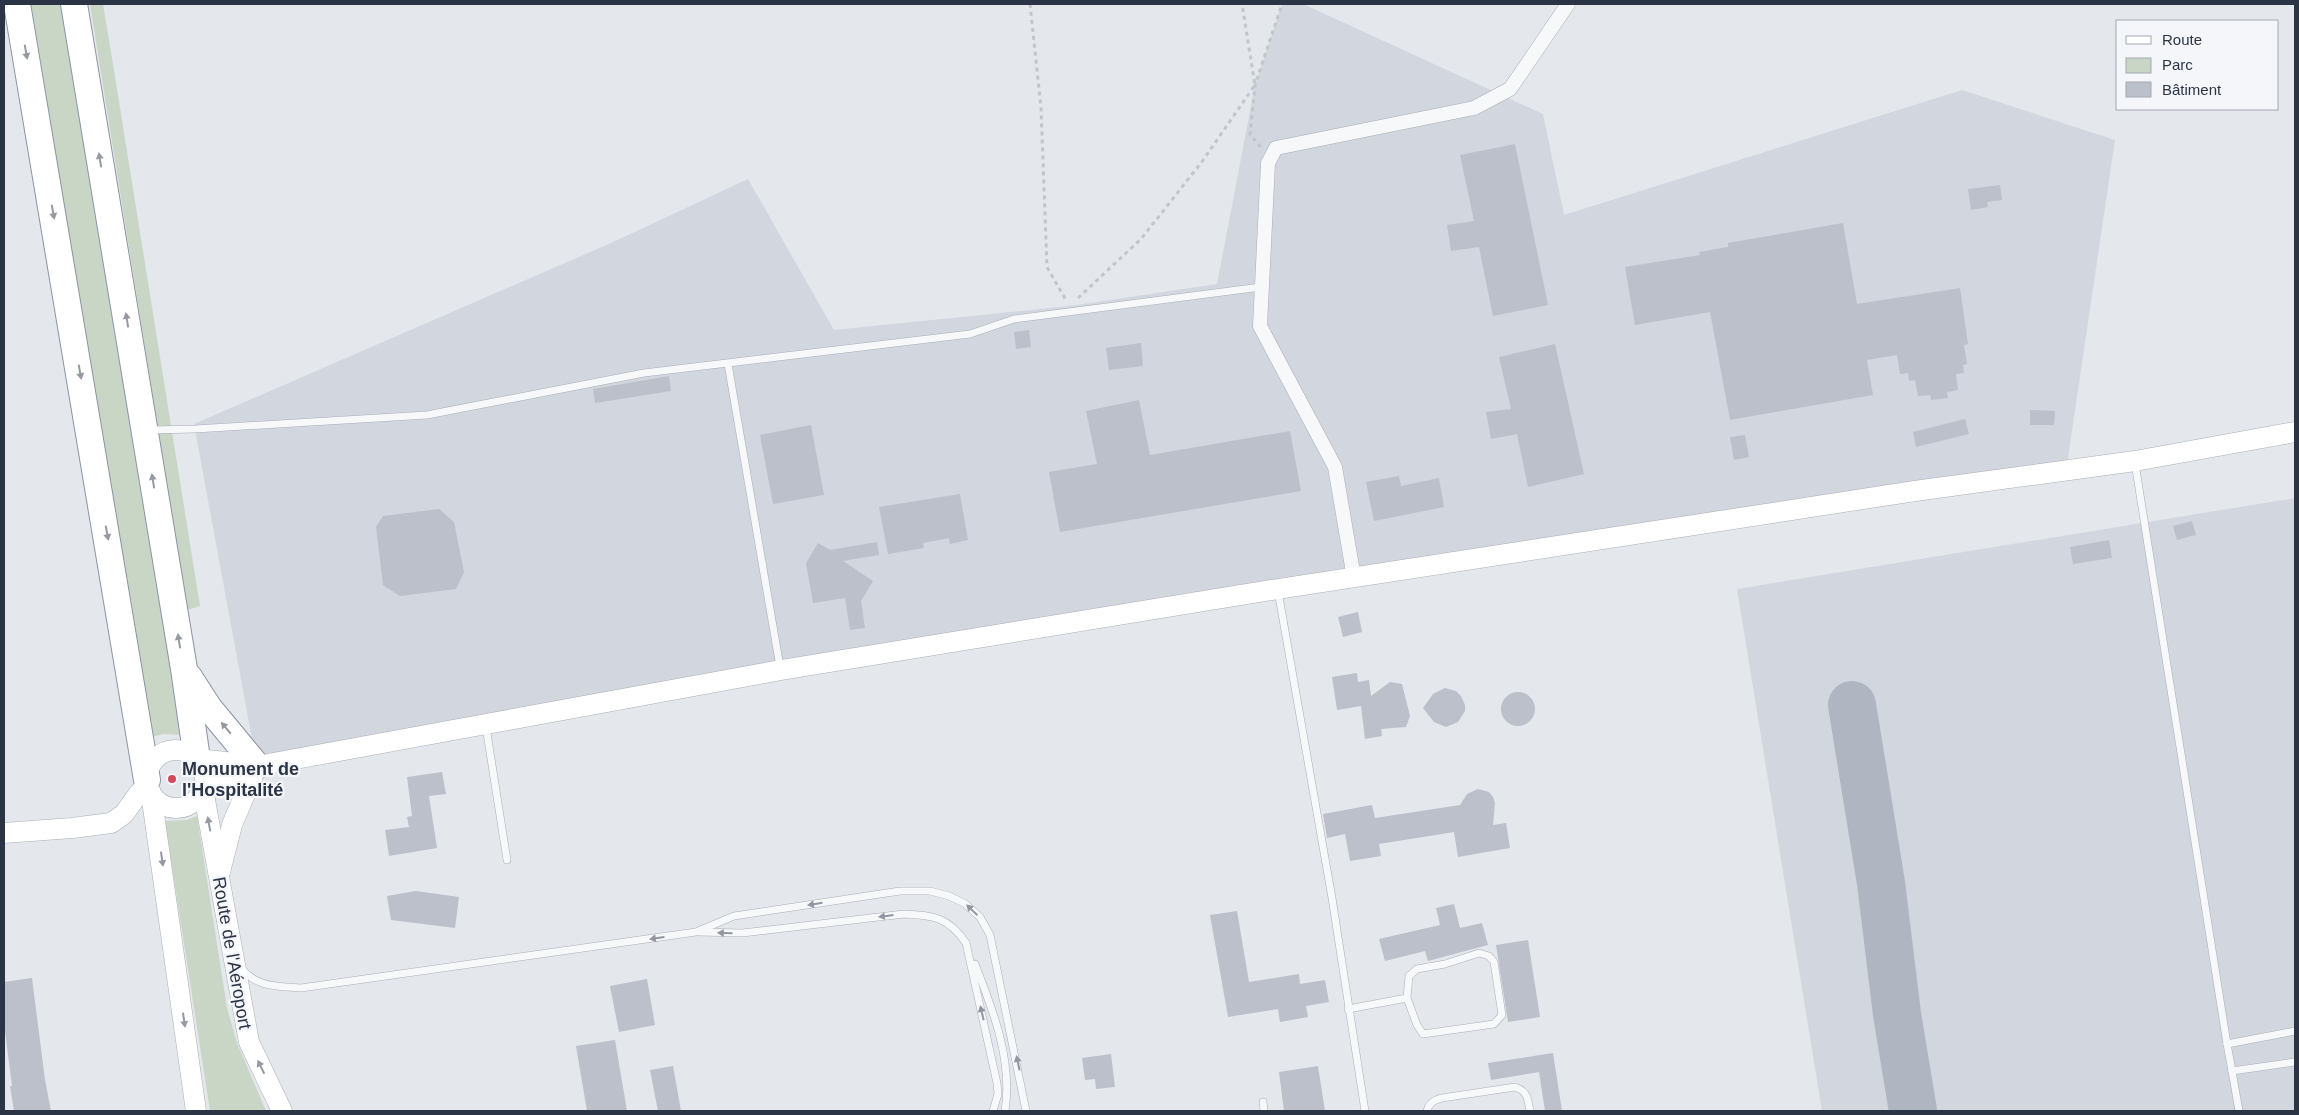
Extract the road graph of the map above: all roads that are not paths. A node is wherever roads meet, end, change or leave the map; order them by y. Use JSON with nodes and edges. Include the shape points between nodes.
{"nodes":[{"id":1,"x":17,"y":4,"type":"edge"},
{"id":2,"x":74,"y":4,"type":"edge"},
{"id":3,"x":1568,"y":4,"type":"edge"},
{"id":4,"x":1261,"y":287,"type":"junction"},
{"id":5,"x":728,"y":364,"type":"junction"},
{"id":6,"x":145,"y":430,"type":"junction"},
{"id":7,"x":2295,"y":432,"type":"edge"},
{"id":8,"x":2135,"y":461,"type":"junction"},
{"id":9,"x":1354,"y":578,"type":"junction"},
{"id":10,"x":1278,"y":590,"type":"junction"},
{"id":11,"x":184,"y":669,"type":"junction"},
{"id":12,"x":781,"y":670,"type":"junction"},
{"id":13,"x":486,"y":724,"type":"junction"},
{"id":14,"x":196,"y":758,"type":"junction"},
{"id":15,"x":257,"y":766,"type":"junction"},
{"id":16,"x":149,"y":787,"type":"junction"},
{"id":17,"x":203,"y":789,"type":"junction"},
{"id":18,"x":4,"y":833,"type":"edge"},
{"id":19,"x":507,"y":860,"type":"dead end"},
{"id":20,"x":219,"y":879,"type":"junction"},
{"id":21,"x":696,"y":932,"type":"junction"},
{"id":22,"x":966,"y":943,"type":"junction"},
{"id":23,"x":233,"y":956,"type":"junction"},
{"id":24,"x":1407,"y":998,"type":"junction"},
{"id":25,"x":1348,"y":1010,"type":"junction"},
{"id":26,"x":2295,"y":1030,"type":"edge"},
{"id":27,"x":2228,"y":1044,"type":"junction"},
{"id":28,"x":2295,"y":1062,"type":"edge"},
{"id":29,"x":2232,"y":1071,"type":"junction"},
{"id":30,"x":1263,"y":1102,"type":"dead end"},
{"id":31,"x":196,"y":1111,"type":"edge"},
{"id":32,"x":282,"y":1111,"type":"edge"},
{"id":33,"x":993,"y":1111,"type":"edge"},
{"id":34,"x":1005,"y":1111,"type":"edge"},
{"id":35,"x":1026,"y":1111,"type":"edge"},
{"id":36,"x":1264,"y":1111,"type":"edge"},
{"id":37,"x":1365,"y":1111,"type":"edge"},
{"id":38,"x":1427,"y":1111,"type":"edge"},
{"id":39,"x":1530,"y":1111,"type":"edge"},
{"id":40,"x":2238,"y":1111,"type":"edge"}],
"edges":[{"from":1,"to":16,"type":"highway","one_way":true},
{"from":6,"to":2,"type":"highway","one_way":true},
{"from":3,"to":4,"type":"street","via":[[1510,89],[1474,108],[1276,148],[1268,164]]},
{"from":4,"to":5,"type":"lane","via":[[1014,319],[970,334]]},
{"from":4,"to":9,"type":"street","via":[[1260,326],[1335,467]]},
{"from":5,"to":6,"type":"lane","via":[[644,373],[427,415]]},
{"from":5,"to":12,"type":"lane"},
{"from":11,"to":6,"type":"highway","one_way":true},
{"from":7,"to":8,"type":"street"},
{"from":8,"to":9,"type":"street","via":[[1914,491]]},
{"from":8,"to":27,"type":"lane"},
{"from":9,"to":10,"type":"street"},
{"from":10,"to":12,"type":"street"},
{"from":10,"to":25,"type":"lane","via":[[1332,898]]},
{"from":11,"to":14,"type":"highway"},
{"from":15,"to":11,"type":"highway","one_way":true,"via":[[210,708]]},
{"from":12,"to":13,"type":"street"},
{"from":13,"to":15,"type":"street"},
{"from":13,"to":19,"type":"lane"},
{"from":14,"to":15,"type":"street"},
{"from":14,"to":16,"type":"street","via":[[179,750],[160,755],[150,766]]},
{"from":14,"to":17,"type":"street","via":[[204,773]]},
{"from":15,"to":17,"type":"street"},
{"from":15,"to":20,"type":"street","via":[[232,825]]},
{"from":16,"to":17,"type":"street","via":[[165,805],[183,806],[191,803]]},
{"from":16,"to":18,"type":"street","via":[[139,793],[124,814],[111,823]]},
{"from":16,"to":31,"type":"street","one_way":true},
{"from":20,"to":17,"type":"street","name":"Route de l'Aéroport","one_way":true},
{"from":20,"to":23,"type":"street","name":"Route de l'Aéroport"},
{"from":22,"to":21,"type":"lane","one_way":true,"via":[[944,920],[904,914],[742,933]]},
{"from":21,"to":23,"type":"lane","one_way":true,"via":[[301,988],[270,986],[252,980]]},
{"from":35,"to":21,"type":"lane","one_way":true,"via":[[990,936],[980,918],[964,903],[930,891],[900,891],[734,916]]},
{"from":33,"to":22,"type":"lane","one_way":true,"via":[[998,1094],[997,1083]]},
{"from":22,"to":34,"type":"lane","via":[[995,1018],[1007,1070]]},
{"from":32,"to":23,"type":"street","name":"Route de l'Aéroport","one_way":true,"via":[[249,1042]]},
{"from":24,"to":24,"type":"lane","via":[[1409,976],[1417,970],[1479,953],[1489,956],[1494,962],[1502,1015],[1494,1024],[1423,1034]]},
{"from":24,"to":25,"type":"lane"},
{"from":25,"to":37,"type":"lane"},
{"from":26,"to":27,"type":"lane"},
{"from":27,"to":29,"type":"lane"},
{"from":28,"to":29,"type":"lane"},
{"from":29,"to":40,"type":"lane"},
{"from":30,"to":36,"type":"lane"},
{"from":38,"to":39,"type":"lane","via":[[1428,1106],[1442,1098],[1515,1087],[1526,1093]]}]}
